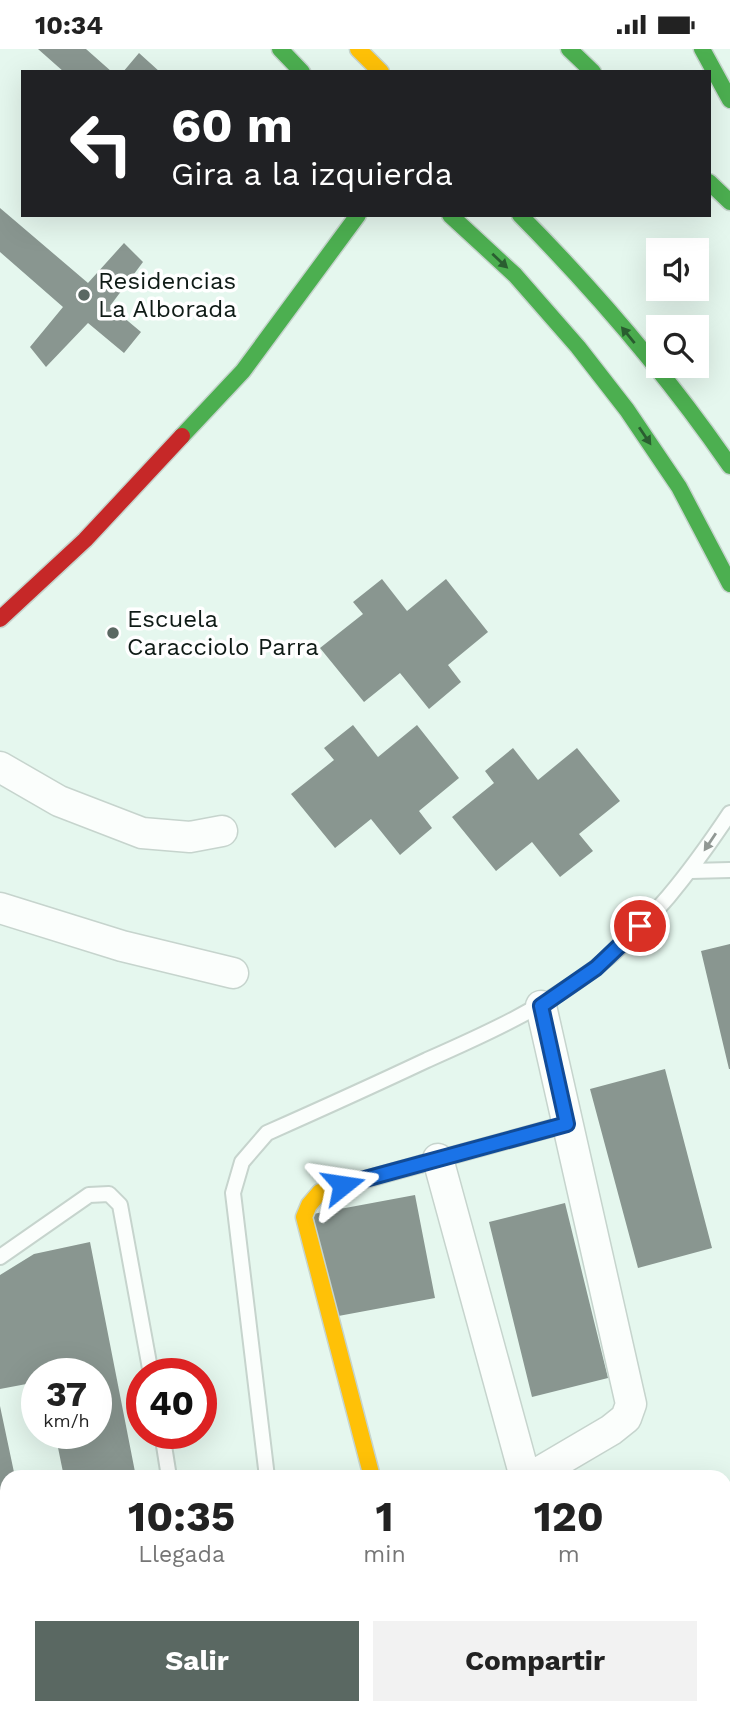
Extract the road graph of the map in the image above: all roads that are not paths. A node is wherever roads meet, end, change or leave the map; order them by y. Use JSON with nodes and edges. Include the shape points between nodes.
{"nodes":[{"id":1,"x":280,"y":49,"type":"edge"},
{"id":2,"x":358,"y":49,"type":"edge"},
{"id":3,"x":569,"y":49,"type":"edge"},
{"id":4,"x":702,"y":49,"type":"edge"},
{"id":5,"x":300,"y":70,"type":"edge"},
{"id":6,"x":379,"y":70,"type":"edge"},
{"id":7,"x":591,"y":70,"type":"edge"},
{"id":8,"x":711,"y":83,"type":"edge"},
{"id":9,"x":730,"y":100,"type":"edge"},
{"id":10,"x":711,"y":184,"type":"edge"},
{"id":11,"x":730,"y":202,"type":"edge"},
{"id":12,"x":357,"y":217,"type":"edge"},
{"id":13,"x":452,"y":217,"type":"edge"},
{"id":14,"x":522,"y":217,"type":"edge"},
{"id":15,"x":730,"y":466,"type":"edge"},
{"id":16,"x":730,"y":584,"type":"edge"},
{"id":17,"x":0,"y":619,"type":"edge"},
{"id":18,"x":0,"y":767,"type":"edge"},
{"id":19,"x":730,"y":813,"type":"edge"},
{"id":20,"x":222,"y":831,"type":"dead end"},
{"id":21,"x":730,"y":870,"type":"edge"},
{"id":22,"x":691,"y":871,"type":"junction"},
{"id":23,"x":0,"y":908,"type":"edge"},
{"id":24,"x":233,"y":973,"type":"dead end"},
{"id":25,"x":541,"y":1006,"type":"junction"},
{"id":26,"x":567,"y":1124,"type":"junction"},
{"id":27,"x":438,"y":1159,"type":"junction"},
{"id":28,"x":0,"y":1257,"type":"edge"},
{"id":29,"x":148,"y":1358,"type":"edge"},
{"id":30,"x":165,"y":1449,"type":"edge"},
{"id":31,"x":168,"y":1470,"type":"edge"},
{"id":32,"x":266,"y":1470,"type":"edge"},
{"id":33,"x":370,"y":1470,"type":"edge"},
{"id":34,"x":523,"y":1470,"type":"edge"},
{"id":35,"x":543,"y":1470,"type":"edge"}],
"edges":[{"from":1,"to":5,"type":"main road"},
{"from":2,"to":6,"type":"main road"},
{"from":3,"to":7,"type":"main road"},
{"from":4,"to":9,"type":"main road"},
{"from":8,"to":9,"type":"main road"},
{"from":10,"to":11,"type":"main road"},
{"from":12,"to":17,"type":"main road","via":[[243,370],[85,540]]},
{"from":13,"to":16,"type":"main road","one_way":true,"via":[[515,275],[626,410],[679,487]]},
{"from":15,"to":14,"type":"main road","one_way":true,"via":[[705,428],[579,275]]},
{"from":18,"to":20,"type":"street","via":[[59,801],[142,833],[190,837]]},
{"from":19,"to":22,"type":"lane","one_way":true},
{"from":21,"to":22,"type":"lane"},
{"from":22,"to":25,"type":"lane","via":[[596,968]]},
{"from":23,"to":24,"type":"street","via":[[122,946]]},
{"from":25,"to":26,"type":"street"},
{"from":25,"to":32,"type":"lane","via":[[267,1133],[242,1162],[233,1193]]},
{"from":26,"to":27,"type":"main road"},
{"from":26,"to":35,"type":"street","via":[[631,1404],[626,1418],[611,1430]]},
{"from":27,"to":33,"type":"main road","via":[[320,1192],[304,1217]]},
{"from":27,"to":34,"type":"street"},
{"from":28,"to":29,"type":"lane","via":[[89,1195],[109,1194],[120,1205]]},
{"from":30,"to":31,"type":"lane"}]}
